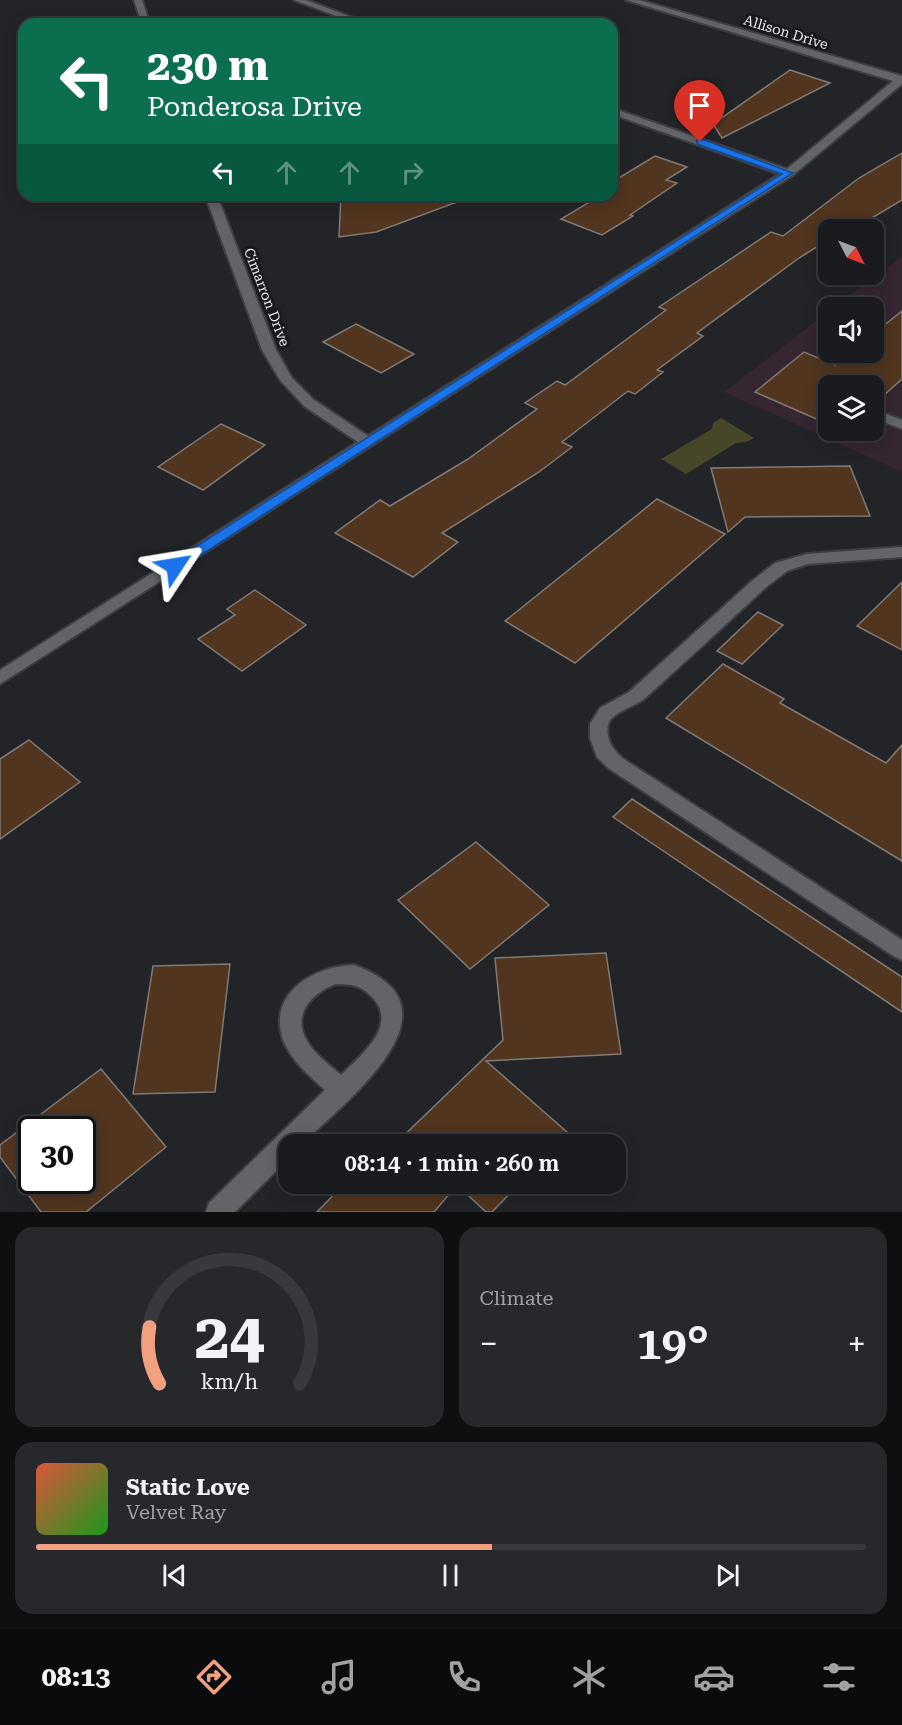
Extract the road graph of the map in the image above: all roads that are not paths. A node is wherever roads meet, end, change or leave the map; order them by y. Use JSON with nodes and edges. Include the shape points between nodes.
{"nodes":[{"id":1,"x":138,"y":0,"type":"edge"},
{"id":2,"x":298,"y":0,"type":"edge"},
{"id":3,"x":630,"y":0,"type":"edge"},
{"id":4,"x":144,"y":18,"type":"edge"},
{"id":5,"x":349,"y":18,"type":"edge"},
{"id":6,"x":901,"y":79,"type":"edge"},
{"id":7,"x":618,"y":113,"type":"edge"},
{"id":8,"x":789,"y":173,"type":"junction"},
{"id":9,"x":214,"y":201,"type":"edge"},
{"id":10,"x":884,"y":418,"type":"edge"},
{"id":11,"x":902,"y":425,"type":"edge"},
{"id":12,"x":369,"y":442,"type":"junction"},
{"id":13,"x":902,"y":552,"type":"edge"},
{"id":14,"x":0,"y":678,"type":"edge"},
{"id":15,"x":902,"y":951,"type":"edge"},
{"id":16,"x":341,"y":1090,"type":"junction"},
{"id":17,"x":218,"y":1212,"type":"edge"}],
"edges":[{"from":1,"to":4,"type":"street"},
{"from":2,"to":5,"type":"street"},
{"from":3,"to":6,"type":"street","name":"Allison Drive"},
{"from":6,"to":8,"type":"street"},
{"from":7,"to":8,"type":"street"},
{"from":8,"to":12,"type":"street"},
{"from":9,"to":12,"type":"street","name":"Cimarron Drive","via":[[269,350],[287,380],[309,403]]},
{"from":10,"to":11,"type":"street"},
{"from":12,"to":14,"type":"street"},
{"from":13,"to":15,"type":"street","via":[[807,559],[781,567],[635,697],[606,713],[599,724],[604,752],[615,764]]},
{"from":16,"to":16,"type":"street","via":[[378,1053],[392,1027],[390,1004],[381,989],[365,978],[345,973],[323,978],[301,995],[290,1016],[293,1037],[308,1060]]},
{"from":16,"to":17,"type":"street"}]}
